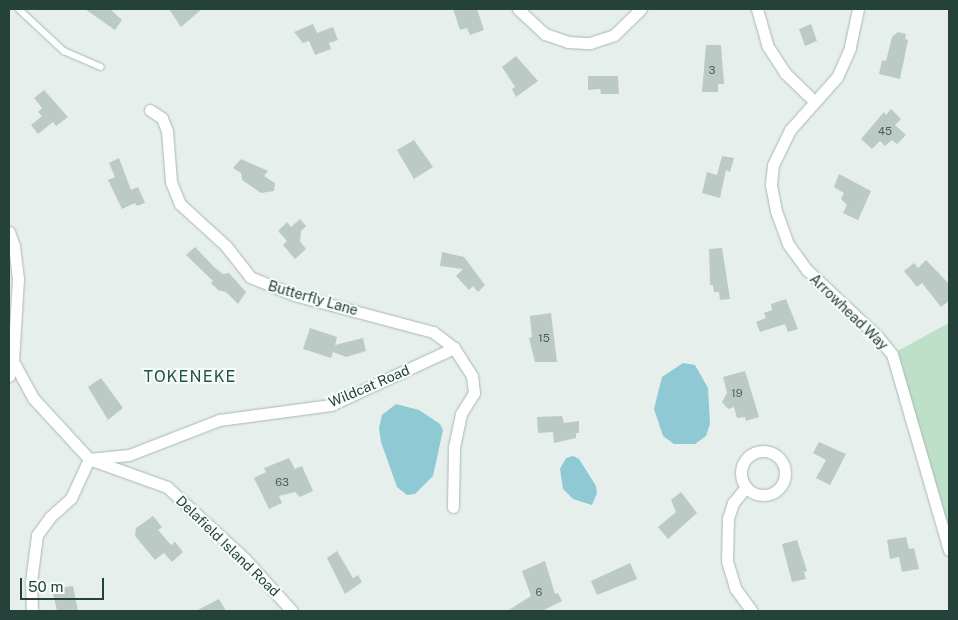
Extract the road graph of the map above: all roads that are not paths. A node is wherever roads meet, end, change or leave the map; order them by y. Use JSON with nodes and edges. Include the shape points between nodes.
{"nodes":[{"id":1,"x":19,"y":9,"type":"edge"},
{"id":2,"x":518,"y":9,"type":"edge"},
{"id":3,"x":641,"y":9,"type":"edge"},
{"id":4,"x":757,"y":9,"type":"edge"},
{"id":5,"x":858,"y":9,"type":"edge"},
{"id":6,"x":101,"y":67,"type":"dead end"},
{"id":7,"x":813,"y":100,"type":"junction"},
{"id":8,"x":150,"y":110,"type":"dead end"},
{"id":9,"x":9,"y":232,"type":"edge"},
{"id":10,"x":454,"y":348,"type":"junction"},
{"id":11,"x":13,"y":361,"type":"junction"},
{"id":12,"x":9,"y":376,"type":"edge"},
{"id":13,"x":89,"y":459,"type":"junction"},
{"id":14,"x":746,"y":487,"type":"dead end"},
{"id":15,"x":453,"y":507,"type":"dead end"},
{"id":16,"x":949,"y":550,"type":"edge"},
{"id":17,"x":32,"y":611,"type":"edge"},
{"id":18,"x":292,"y":611,"type":"edge"},
{"id":19,"x":752,"y":611,"type":"edge"}],
"edges":[{"from":1,"to":6,"type":"lane","via":[[64,51]]},
{"from":2,"to":3,"type":"street","via":[[545,34],[568,42],[590,43],[614,34]]},
{"from":4,"to":7,"type":"street","via":[[766,46],[785,73]]},
{"from":5,"to":7,"type":"street","name":"Arrowhead Way","via":[[850,48],[837,76]]},
{"from":7,"to":16,"type":"street","name":"Arrowhead Way","via":[[790,130],[773,165],[771,185],[776,211],[788,244],[806,270],[892,354]]},
{"from":8,"to":10,"type":"street","name":"Butterfly Lane","via":[[162,118],[167,130],[171,182],[180,204],[226,246],[250,277],[294,295],[433,332]]},
{"from":9,"to":11,"type":"street","via":[[18,279]]},
{"from":10,"to":13,"type":"street","name":"Wildcat Road","via":[[331,405],[219,420],[129,455]]},
{"from":10,"to":15,"type":"street","via":[[472,376],[474,393],[461,414],[454,448]]},
{"from":11,"to":12,"type":"street"},
{"from":11,"to":13,"type":"street","name":"Delafield Island Road","via":[[33,398]]},
{"from":13,"to":17,"type":"street","via":[[71,498],[50,517],[37,535],[31,582]]},
{"from":13,"to":18,"type":"street","name":"Delafield Island Road","via":[[167,487],[244,559]]},
{"from":14,"to":19,"type":"street","via":[[733,503],[728,518],[727,561],[735,588]]}]}
